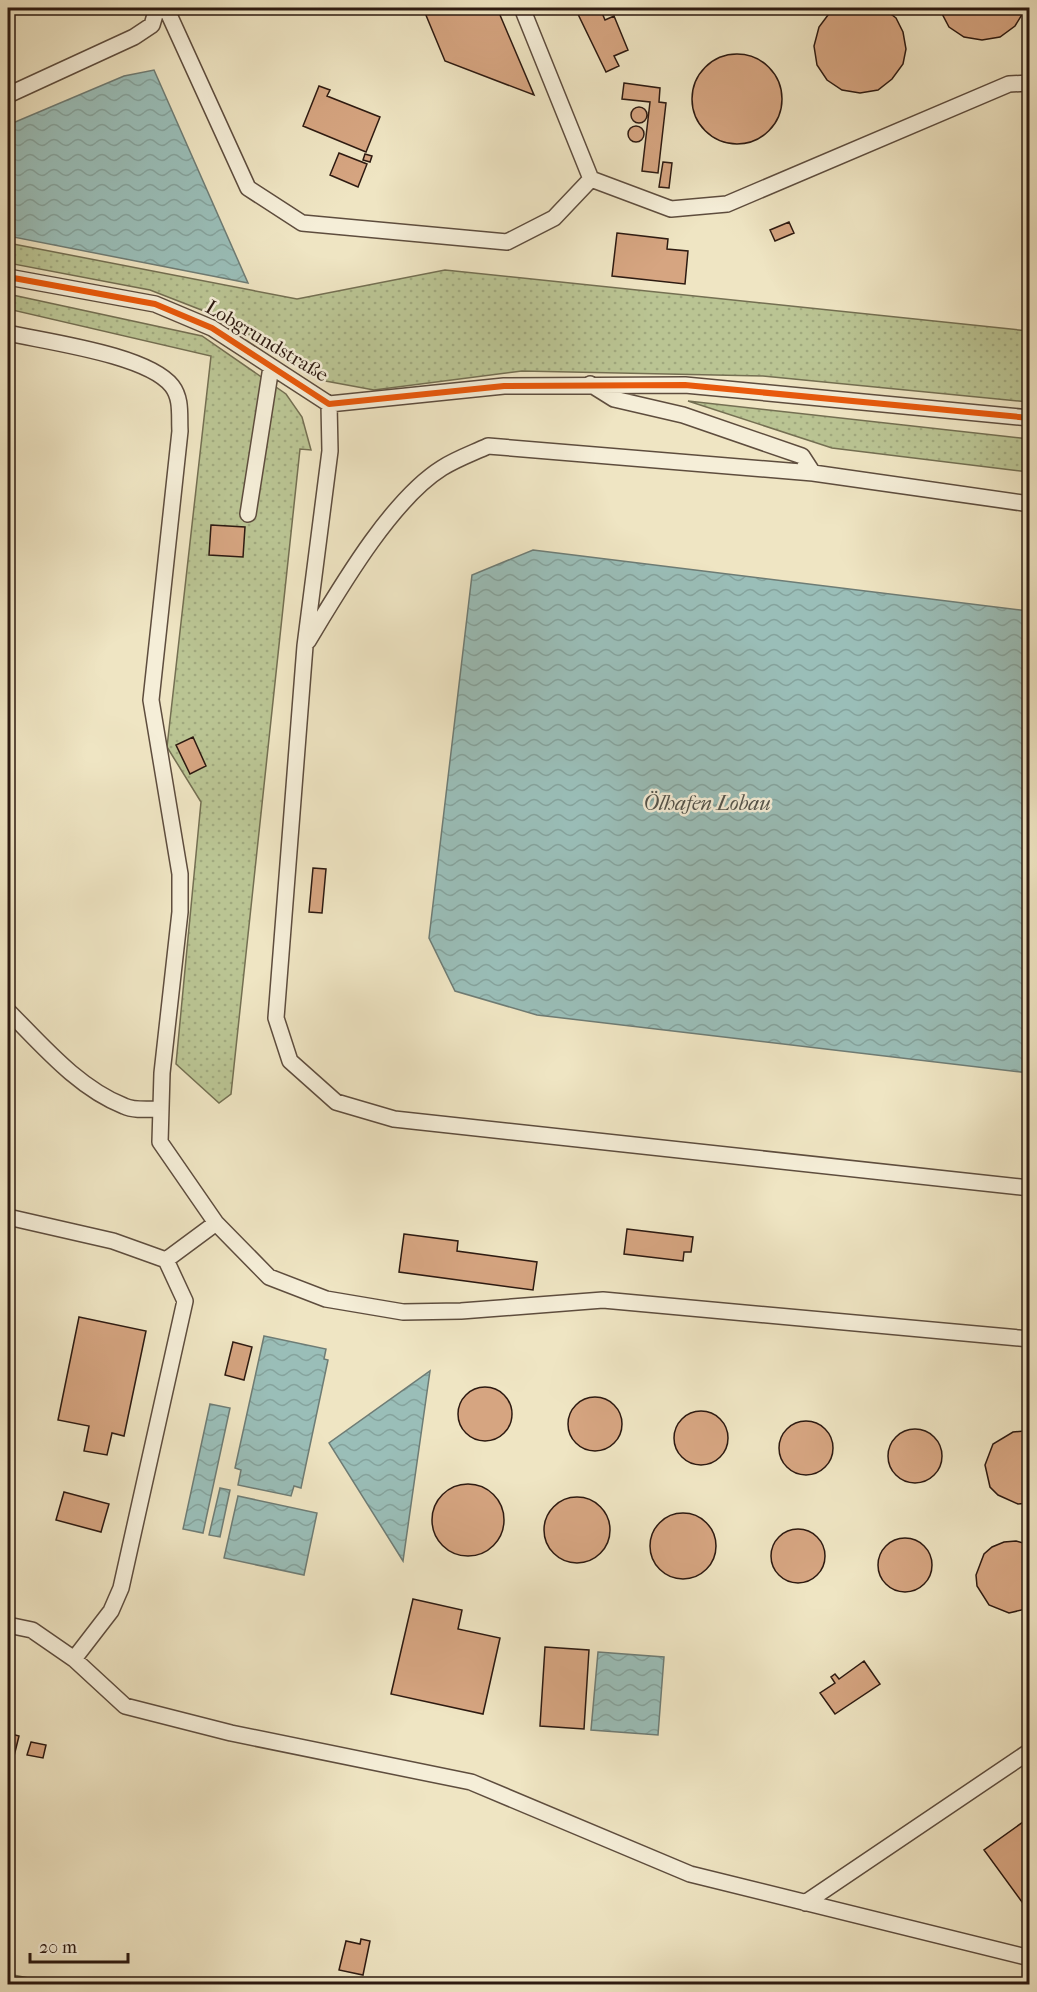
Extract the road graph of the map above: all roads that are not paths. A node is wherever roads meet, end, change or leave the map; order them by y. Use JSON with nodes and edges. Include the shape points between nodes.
{"nodes":[{"id":1,"x":157,"y":8,"type":"edge"},
{"id":2,"x":166,"y":8,"type":"edge"},
{"id":3,"x":522,"y":8,"type":"edge"},
{"id":4,"x":1029,"y":83,"type":"edge"},
{"id":5,"x":8,"y":95,"type":"edge"},
{"id":6,"x":591,"y":179,"type":"junction"},
{"id":7,"x":8,"y":277,"type":"edge"},
{"id":8,"x":8,"y":333,"type":"edge"},
{"id":9,"x":272,"y":367,"type":"junction"},
{"id":10,"x":590,"y":384,"type":"junction"},
{"id":11,"x":329,"y":404,"type":"junction"},
{"id":12,"x":1029,"y":418,"type":"edge"},
{"id":13,"x":813,"y":473,"type":"junction"},
{"id":14,"x":1029,"y":504,"type":"edge"},
{"id":15,"x":248,"y":514,"type":"dead end"},
{"id":16,"x":305,"y":646,"type":"junction"},
{"id":17,"x":8,"y":1011,"type":"edge"},
{"id":18,"x":161,"y":1109,"type":"junction"},
{"id":19,"x":1029,"y":1188,"type":"edge"},
{"id":20,"x":8,"y":1217,"type":"edge"},
{"id":21,"x":216,"y":1223,"type":"junction"},
{"id":22,"x":166,"y":1260,"type":"junction"},
{"id":23,"x":1029,"y":1339,"type":"edge"},
{"id":24,"x":8,"y":1625,"type":"edge"},
{"id":25,"x":74,"y":1659,"type":"junction"},
{"id":26,"x":1029,"y":1751,"type":"edge"},
{"id":27,"x":805,"y":1903,"type":"junction"},
{"id":28,"x":1029,"y":1958,"type":"edge"}],
"edges":[{"from":1,"to":5,"type":"lane","via":[[152,25],[134,37]]},
{"from":2,"to":6,"type":"lane","via":[[248,188],[302,223],[507,242],[554,218]]},
{"from":3,"to":6,"type":"lane"},
{"from":4,"to":6,"type":"lane","via":[[1009,84],[727,204],[671,209]]},
{"from":7,"to":9,"type":"lane","name":"Lobgrundstraße","via":[[155,304],[212,328]]},
{"from":8,"to":18,"type":"lane","via":[[134,362],[158,373],[173,387],[179,402],[180,431],[151,700],[180,874],[180,912]]},
{"from":9,"to":11,"type":"lane","name":"Lobgrundstraße"},
{"from":9,"to":15,"type":"lane"},
{"from":10,"to":11,"type":"lane","via":[[504,386]]},
{"from":10,"to":12,"type":"lane","via":[[686,385]]},
{"from":10,"to":13,"type":"lane","via":[[614,399],[683,415],[802,456]]},
{"from":11,"to":16,"type":"lane","via":[[330,451]]},
{"from":13,"to":14,"type":"lane"},
{"from":13,"to":16,"type":"lane","via":[[488,446],[442,468],[412,492],[352,569]]},
{"from":16,"to":19,"type":"lane","via":[[276,1018],[290,1061],[336,1102],[394,1119]]},
{"from":17,"to":18,"type":"lane","via":[[63,1065],[99,1092],[125,1107]]},
{"from":18,"to":21,"type":"lane","via":[[160,1142]]},
{"from":20,"to":22,"type":"lane","via":[[113,1240]]},
{"from":21,"to":22,"type":"lane"},
{"from":21,"to":23,"type":"lane","via":[[268,1277],[326,1299],[403,1312],[603,1300]]},
{"from":22,"to":25,"type":"lane","via":[[185,1301],[124,1576],[111,1611]]},
{"from":24,"to":25,"type":"lane","via":[[32,1630]]},
{"from":25,"to":27,"type":"lane","via":[[125,1707],[471,1782],[690,1874]]},
{"from":26,"to":27,"type":"lane"},
{"from":27,"to":28,"type":"lane"}]}
